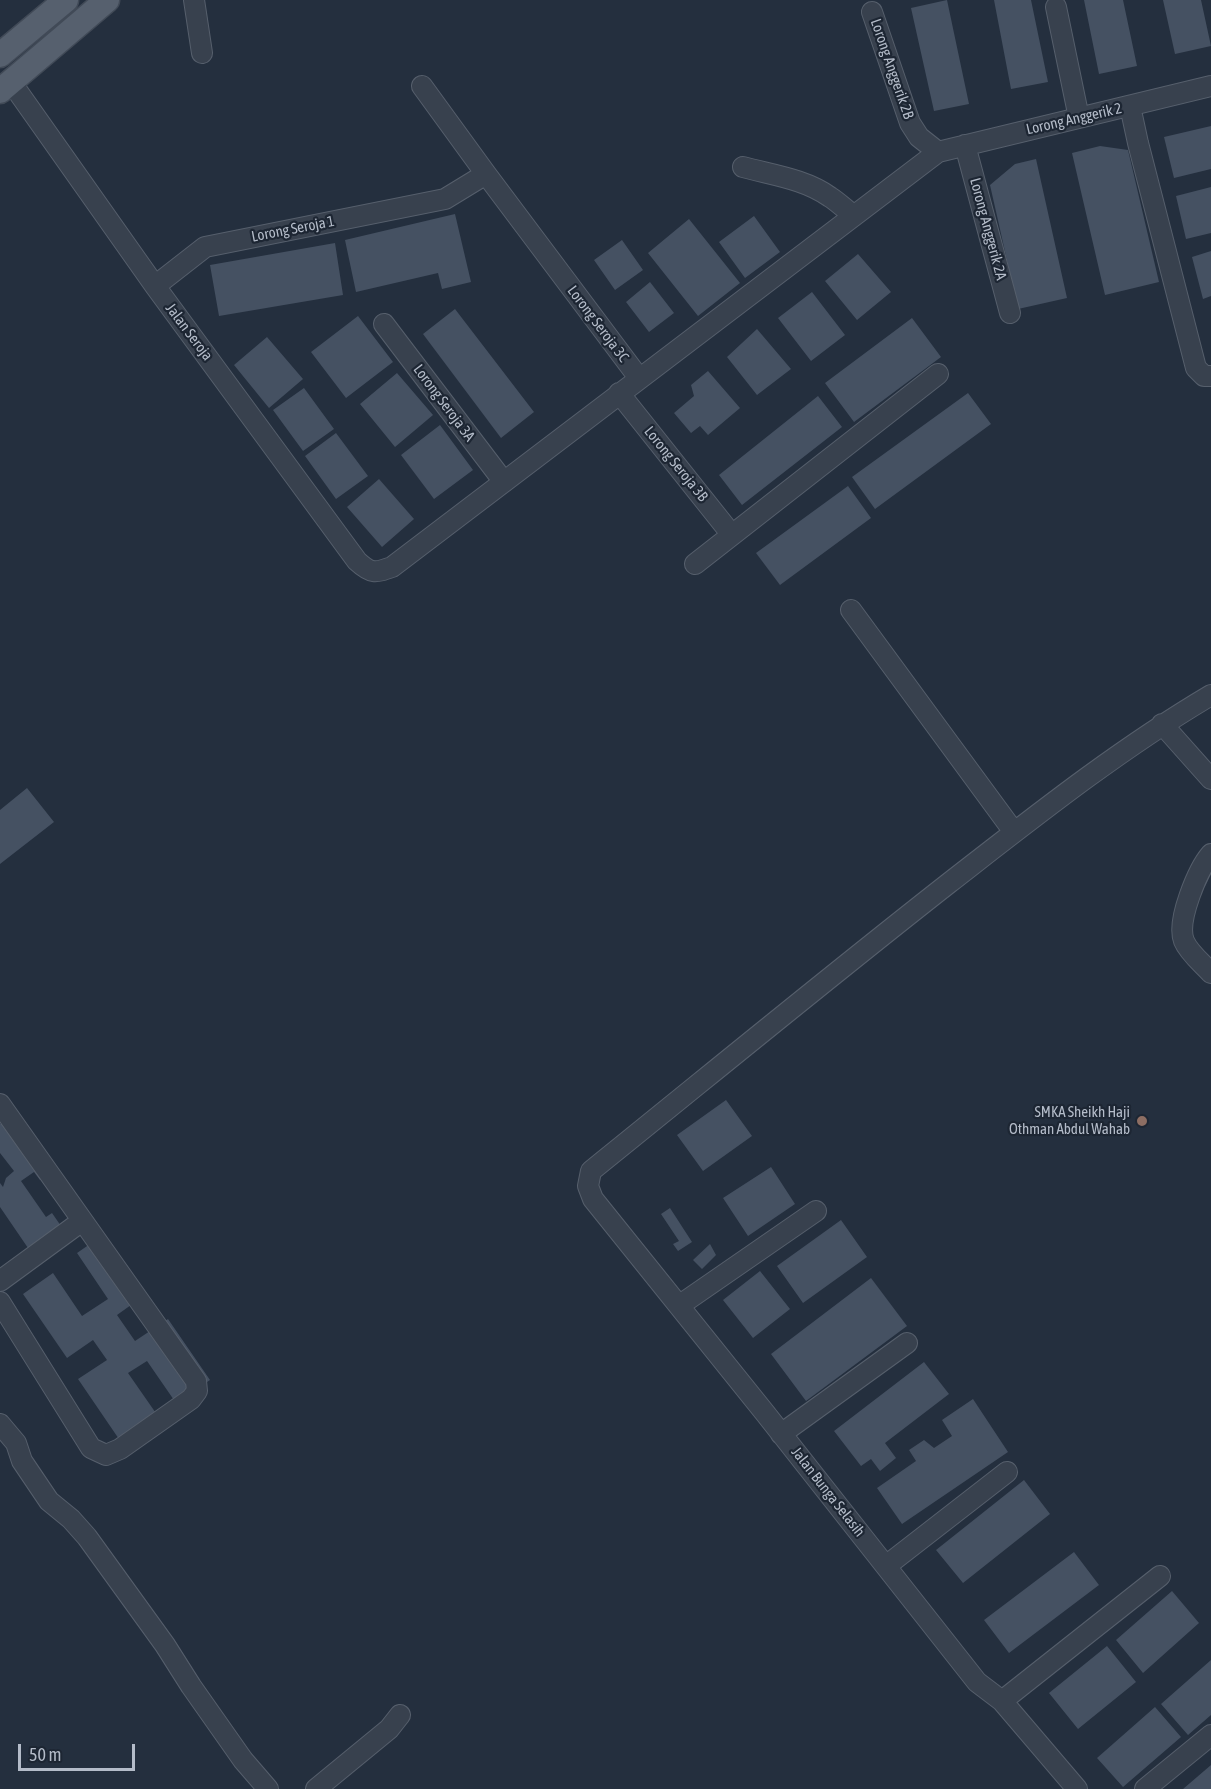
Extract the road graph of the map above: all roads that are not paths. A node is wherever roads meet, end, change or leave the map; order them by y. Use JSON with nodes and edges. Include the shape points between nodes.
{"nodes":[{"id":1,"x":66,"y":0,"type":"edge"},
{"id":2,"x":107,"y":0,"type":"edge"},
{"id":3,"x":194,"y":0,"type":"edge"},
{"id":4,"x":1056,"y":7,"type":"dead end"},
{"id":5,"x":872,"y":12,"type":"dead end"},
{"id":6,"x":2,"y":49,"type":"edge"},
{"id":7,"x":202,"y":53,"type":"dead end"},
{"id":8,"x":5,"y":86,"type":"edge"},
{"id":9,"x":422,"y":86,"type":"dead end"},
{"id":10,"x":1211,"y":86,"type":"edge"},
{"id":11,"x":1130,"y":105,"type":"junction"},
{"id":12,"x":1079,"y":118,"type":"junction"},
{"id":13,"x":965,"y":145,"type":"junction"},
{"id":14,"x":938,"y":152,"type":"junction"},
{"id":15,"x":743,"y":167,"type":"dead end"},
{"id":16,"x":486,"y":174,"type":"junction"},
{"id":17,"x":852,"y":215,"type":"junction"},
{"id":18,"x":154,"y":286,"type":"junction"},
{"id":19,"x":1010,"y":313,"type":"dead end"},
{"id":20,"x":384,"y":324,"type":"dead end"},
{"id":21,"x":938,"y":374,"type":"dead end"},
{"id":22,"x":1211,"y":376,"type":"edge"},
{"id":23,"x":639,"y":378,"type":"junction"},
{"id":24,"x":619,"y":393,"type":"junction"},
{"id":25,"x":504,"y":482,"type":"junction"},
{"id":26,"x":732,"y":535,"type":"junction"},
{"id":27,"x":695,"y":564,"type":"dead end"},
{"id":28,"x":851,"y":610,"type":"dead end"},
{"id":29,"x":1211,"y":694,"type":"edge"},
{"id":30,"x":1162,"y":724,"type":"junction"},
{"id":31,"x":1211,"y":779,"type":"edge"},
{"id":32,"x":1014,"y":832,"type":"junction"},
{"id":33,"x":1211,"y":854,"type":"edge"},
{"id":34,"x":1211,"y":974,"type":"edge"},
{"id":35,"x":0,"y":1104,"type":"edge"},
{"id":36,"x":816,"y":1211,"type":"dead end"},
{"id":37,"x":82,"y":1221,"type":"junction"},
{"id":38,"x":0,"y":1281,"type":"edge"},
{"id":39,"x":0,"y":1302,"type":"edge"},
{"id":40,"x":680,"y":1305,"type":"junction"},
{"id":41,"x":907,"y":1343,"type":"dead end"},
{"id":42,"x":0,"y":1424,"type":"edge"},
{"id":43,"x":781,"y":1434,"type":"junction"},
{"id":44,"x":1007,"y":1472,"type":"dead end"},
{"id":45,"x":886,"y":1566,"type":"junction"},
{"id":46,"x":1160,"y":1576,"type":"dead end"},
{"id":47,"x":1002,"y":1701,"type":"junction"},
{"id":48,"x":400,"y":1715,"type":"dead end"},
{"id":49,"x":1211,"y":1735,"type":"edge"},
{"id":50,"x":268,"y":1789,"type":"edge"},
{"id":51,"x":316,"y":1789,"type":"edge"},
{"id":52,"x":1077,"y":1789,"type":"edge"},
{"id":53,"x":1145,"y":1789,"type":"edge"}],
"edges":[{"from":1,"to":6,"type":"main road"},
{"from":2,"to":8,"type":"main road"},
{"from":3,"to":7,"type":"street"},
{"from":4,"to":12,"type":"street"},
{"from":5,"to":14,"type":"street","name":"Lorong Anggerik 2B","via":[[910,123],[919,137]]},
{"from":8,"to":18,"type":"street","name":"Jalan Seroja"},
{"from":9,"to":16,"type":"street","name":"Lorong Seroja 3C"},
{"from":10,"to":11,"type":"street","name":"Lorong Anggerik 2"},
{"from":11,"to":12,"type":"street","name":"Lorong Anggerik 2"},
{"from":11,"to":22,"type":"street","via":[[1196,368],[1204,376]]},
{"from":12,"to":13,"type":"street","name":"Lorong Anggerik 2"},
{"from":13,"to":14,"type":"street","name":"Lorong Anggerik 2"},
{"from":13,"to":19,"type":"street","name":"Lorong Anggerik 2A"},
{"from":14,"to":17,"type":"street"},
{"from":15,"to":17,"type":"street","via":[[816,189]]},
{"from":16,"to":18,"type":"street","name":"Lorong Seroja 1","via":[[445,199],[205,247]]},
{"from":16,"to":23,"type":"street","name":"Lorong Seroja 3C"},
{"from":17,"to":23,"type":"street"},
{"from":18,"to":25,"type":"street","name":"Jalan Seroja","via":[[366,569],[377,572],[392,567]]},
{"from":20,"to":25,"type":"street","name":"Lorong Seroja 3A"},
{"from":21,"to":26,"type":"street"},
{"from":23,"to":24,"type":"street"},
{"from":24,"to":25,"type":"street"},
{"from":24,"to":26,"type":"street","name":"Lorong Seroja 3B"},
{"from":26,"to":27,"type":"street"},
{"from":28,"to":32,"type":"street"},
{"from":29,"to":30,"type":"street"},
{"from":30,"to":31,"type":"street"},
{"from":30,"to":32,"type":"street"},
{"from":32,"to":40,"type":"street","name":"Jalan Bunga Selasih","via":[[591,1171],[588,1186],[593,1200]]},
{"from":33,"to":34,"type":"street","via":[[1188,898],[1183,925],[1184,940]]},
{"from":35,"to":37,"type":"street"},
{"from":36,"to":40,"type":"street"},
{"from":37,"to":38,"type":"street"},
{"from":37,"to":39,"type":"street","via":[[196,1381],[197,1391],[191,1399],[120,1449],[106,1455],[91,1448]]},
{"from":40,"to":43,"type":"street","name":"Jalan Bunga Selasih"},
{"from":41,"to":43,"type":"street"},
{"from":42,"to":50,"type":"street","via":[[16,1443],[22,1461],[49,1501],[87,1537],[190,1686]]},
{"from":43,"to":45,"type":"street","name":"Jalan Bunga Selasih"},
{"from":44,"to":45,"type":"street"},
{"from":45,"to":47,"type":"street","name":"Jalan Bunga Selasih","via":[[977,1682]]},
{"from":46,"to":47,"type":"street"},
{"from":47,"to":52,"type":"street","name":"Jalan Bunga Selasih"},
{"from":48,"to":51,"type":"street","via":[[389,1729]]},
{"from":49,"to":53,"type":"street"}]}
